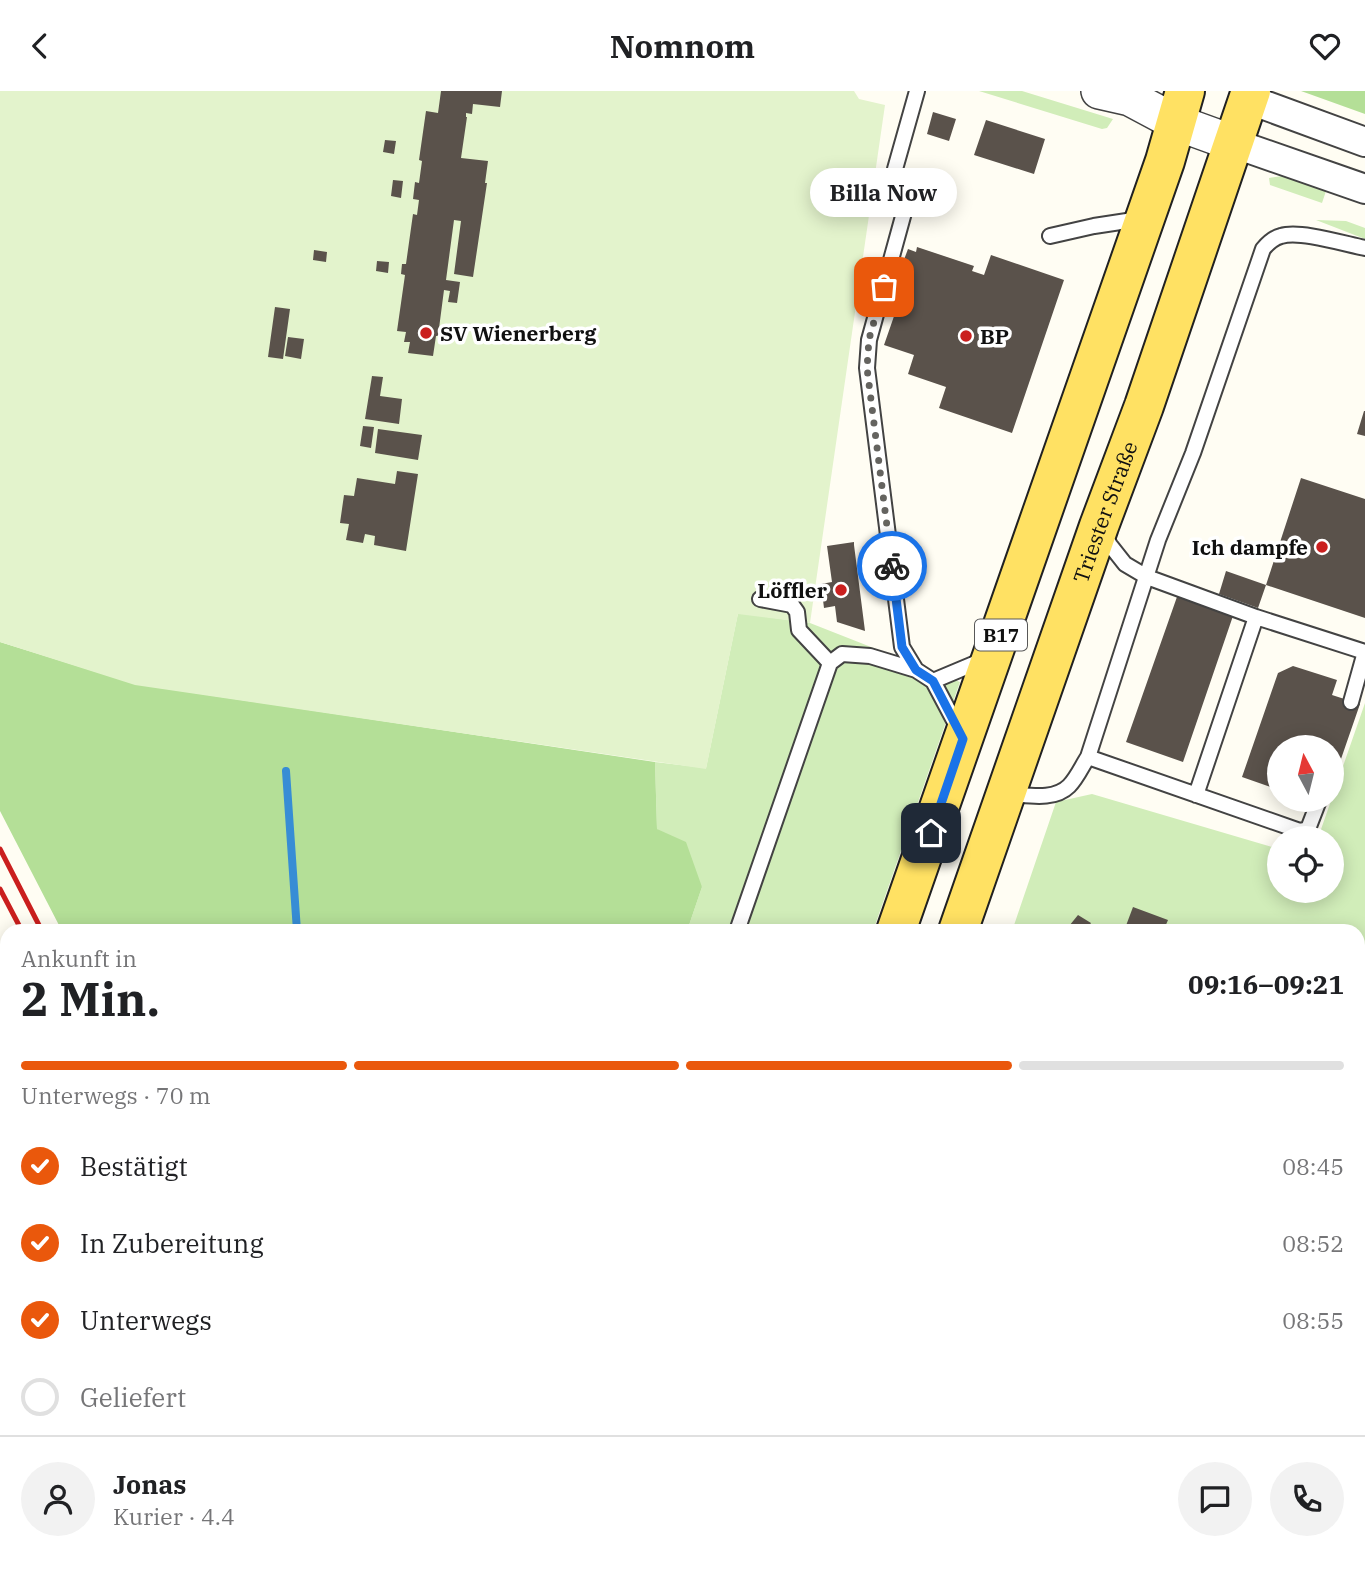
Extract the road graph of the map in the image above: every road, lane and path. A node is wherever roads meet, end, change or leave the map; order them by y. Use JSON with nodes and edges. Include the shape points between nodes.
{"nodes":[{"id":1,"x":918,"y":91,"type":"edge"},
{"id":2,"x":1099,"y":91,"type":"edge"},
{"id":3,"x":1244,"y":94,"type":"edge"},
{"id":4,"x":1180,"y":107,"type":"edge"},
{"id":5,"x":1365,"y":142,"type":"edge"},
{"id":6,"x":1233,"y":143,"type":"junction"},
{"id":7,"x":1365,"y":189,"type":"edge"},
{"id":8,"x":1145,"y":219,"type":"junction"},
{"id":9,"x":1049,"y":236,"type":"dead end"},
{"id":10,"x":1365,"y":249,"type":"edge"},
{"id":11,"x":1099,"y":526,"type":"junction"},
{"id":12,"x":1147,"y":577,"type":"junction"},
{"id":13,"x":760,"y":599,"type":"dead end"},
{"id":14,"x":1256,"y":617,"type":"junction"},
{"id":15,"x":1365,"y":652,"type":"edge"},
{"id":16,"x":994,"y":655,"type":"junction"},
{"id":17,"x":830,"y":663,"type":"junction"},
{"id":18,"x":916,"y":670,"type":"junction"},
{"id":19,"x":933,"y":681,"type":"junction"},
{"id":20,"x":1351,"y":702,"type":"dead end"},
{"id":21,"x":963,"y":739,"type":"junction"},
{"id":22,"x":1088,"y":757,"type":"junction"},
{"id":23,"x":1007,"y":794,"type":"junction"},
{"id":24,"x":1196,"y":795,"type":"junction"},
{"id":25,"x":1315,"y":812,"type":"edge"},
{"id":26,"x":739,"y":924,"type":"edge"},
{"id":27,"x":898,"y":924,"type":"edge"},
{"id":28,"x":961,"y":924,"type":"edge"}],
"edges":[{"from":1,"to":18,"type":"lane","via":[[895,169],[905,209],[869,339],[867,368],[902,647]]},
{"from":2,"to":4,"type":"street"},
{"from":3,"to":5,"type":"street"},
{"from":3,"to":6,"type":"main road","name":"Triester Straße","number":"B17"},
{"from":4,"to":6,"type":"street"},
{"from":4,"to":8,"type":"main road","number":"B17"},
{"from":6,"to":7,"type":"street"},
{"from":6,"to":11,"type":"main road","name":"Triester Straße","number":"B17"},
{"from":8,"to":9,"type":"lane"},
{"from":8,"to":16,"type":"main road","number":"B17"},
{"from":10,"to":12,"type":"lane","via":[[1287,235],[1263,249]]},
{"from":11,"to":12,"type":"lane","via":[[1125,564]]},
{"from":11,"to":23,"type":"main road","name":"Triester Straße","number":"B17"},
{"from":12,"to":14,"type":"lane"},
{"from":12,"to":22,"type":"lane"},
{"from":13,"to":17,"type":"lane","via":[[792,605],[799,630]]},
{"from":14,"to":15,"type":"lane"},
{"from":14,"to":24,"type":"lane"},
{"from":15,"to":20,"type":"lane"},
{"from":16,"to":19,"type":"lane"},
{"from":16,"to":21,"type":"main road","number":"B17"},
{"from":17,"to":18,"type":"lane","via":[[842,655],[870,656]]},
{"from":17,"to":26,"type":"lane"},
{"from":18,"to":19,"type":"lane"},
{"from":19,"to":21,"type":"lane"},
{"from":21,"to":27,"type":"main road","number":"B17"},
{"from":22,"to":23,"type":"lane","via":[[1061,792]]},
{"from":22,"to":24,"type":"lane"},
{"from":23,"to":28,"type":"main road","name":"Triester Straße","number":"B17"},
{"from":24,"to":25,"type":"lane","via":[[1300,831],[1308,829]]}]}
